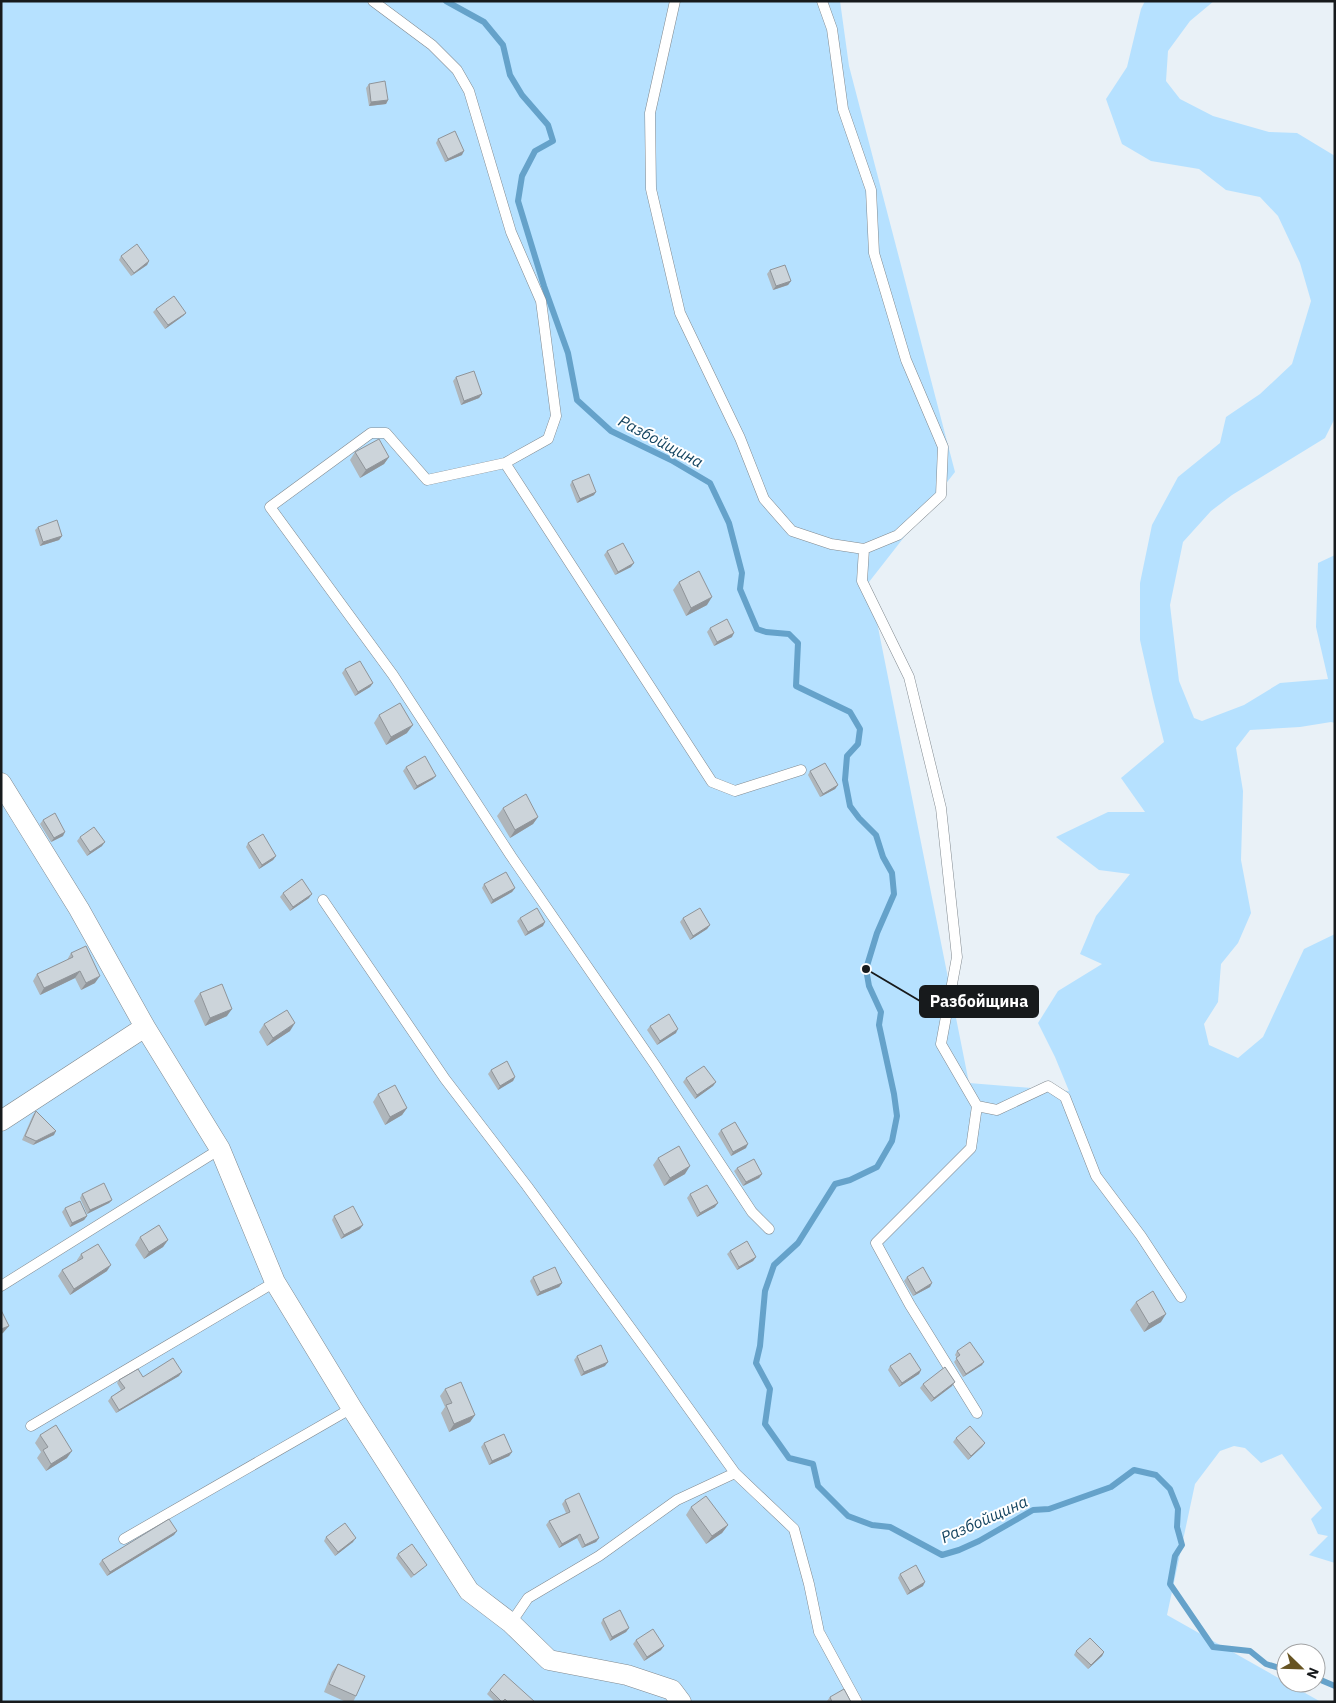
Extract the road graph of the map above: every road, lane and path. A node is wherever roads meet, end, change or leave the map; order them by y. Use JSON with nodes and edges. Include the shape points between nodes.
{"nodes":[{"id":1,"x":373,"y":1,"type":"edge"},
{"id":2,"x":675,"y":1,"type":"edge"},
{"id":3,"x":822,"y":1,"type":"edge"},
{"id":4,"x":505,"y":463,"type":"junction"},
{"id":5,"x":864,"y":549,"type":"junction"},
{"id":6,"x":801,"y":770,"type":"dead end"},
{"id":7,"x":1,"y":783,"type":"edge"},
{"id":8,"x":323,"y":900,"type":"dead end"},
{"id":9,"x":145,"y":1026,"type":"junction"},
{"id":10,"x":977,"y":1106,"type":"junction"},
{"id":11,"x":1,"y":1121,"type":"edge"},
{"id":12,"x":220,"y":1149,"type":"junction"},
{"id":13,"x":769,"y":1228,"type":"dead end"},
{"id":14,"x":274,"y":1282,"type":"junction"},
{"id":15,"x":1,"y":1286,"type":"edge"},
{"id":16,"x":1181,"y":1297,"type":"dead end"},
{"id":17,"x":352,"y":1408,"type":"junction"},
{"id":18,"x":977,"y":1413,"type":"dead end"},
{"id":19,"x":32,"y":1426,"type":"dead end"},
{"id":20,"x":735,"y":1473,"type":"junction"},
{"id":21,"x":124,"y":1539,"type":"dead end"},
{"id":22,"x":511,"y":1623,"type":"junction"},
{"id":23,"x":681,"y":1702,"type":"edge"},
{"id":24,"x":857,"y":1702,"type":"edge"}],
"edges":[{"from":1,"to":4,"type":"lane","via":[[432,45],[457,70],[469,91],[511,232],[540,301],[556,416],[548,439]]},
{"from":2,"to":5,"type":"lane","via":[[650,113],[651,189],[680,313],[740,438],[764,499],[792,531],[831,544]]},
{"from":3,"to":5,"type":"lane","via":[[832,29],[843,109],[871,190],[874,253],[906,360],[943,447],[941,495],[898,535]]},
{"from":4,"to":6,"type":"lane","via":[[712,782],[735,791]]},
{"from":4,"to":13,"type":"lane","via":[[427,480],[386,433],[371,434],[270,507],[393,675],[752,1212]]},
{"from":5,"to":10,"type":"lane","via":[[862,581],[909,677],[941,808],[957,957],[941,1044]]},
{"from":7,"to":9,"type":"street","via":[[79,909]]},
{"from":8,"to":20,"type":"lane","via":[[445,1079],[527,1186]]},
{"from":9,"to":11,"type":"street"},
{"from":9,"to":12,"type":"street"},
{"from":10,"to":16,"type":"lane","via":[[997,1110],[1048,1086],[1065,1097],[1096,1176]]},
{"from":10,"to":18,"type":"lane","via":[[971,1148],[876,1243]]},
{"from":12,"to":14,"type":"street"},
{"from":12,"to":15,"type":"lane"},
{"from":14,"to":17,"type":"street"},
{"from":14,"to":19,"type":"lane"},
{"from":17,"to":21,"type":"lane"},
{"from":17,"to":22,"type":"street","via":[[469,1591]]},
{"from":20,"to":22,"type":"lane","via":[[677,1500],[599,1556],[528,1598]]},
{"from":20,"to":24,"type":"lane","via":[[794,1528],[819,1632]]},
{"from":22,"to":23,"type":"street","via":[[549,1660],[627,1675],[672,1690]]}]}
